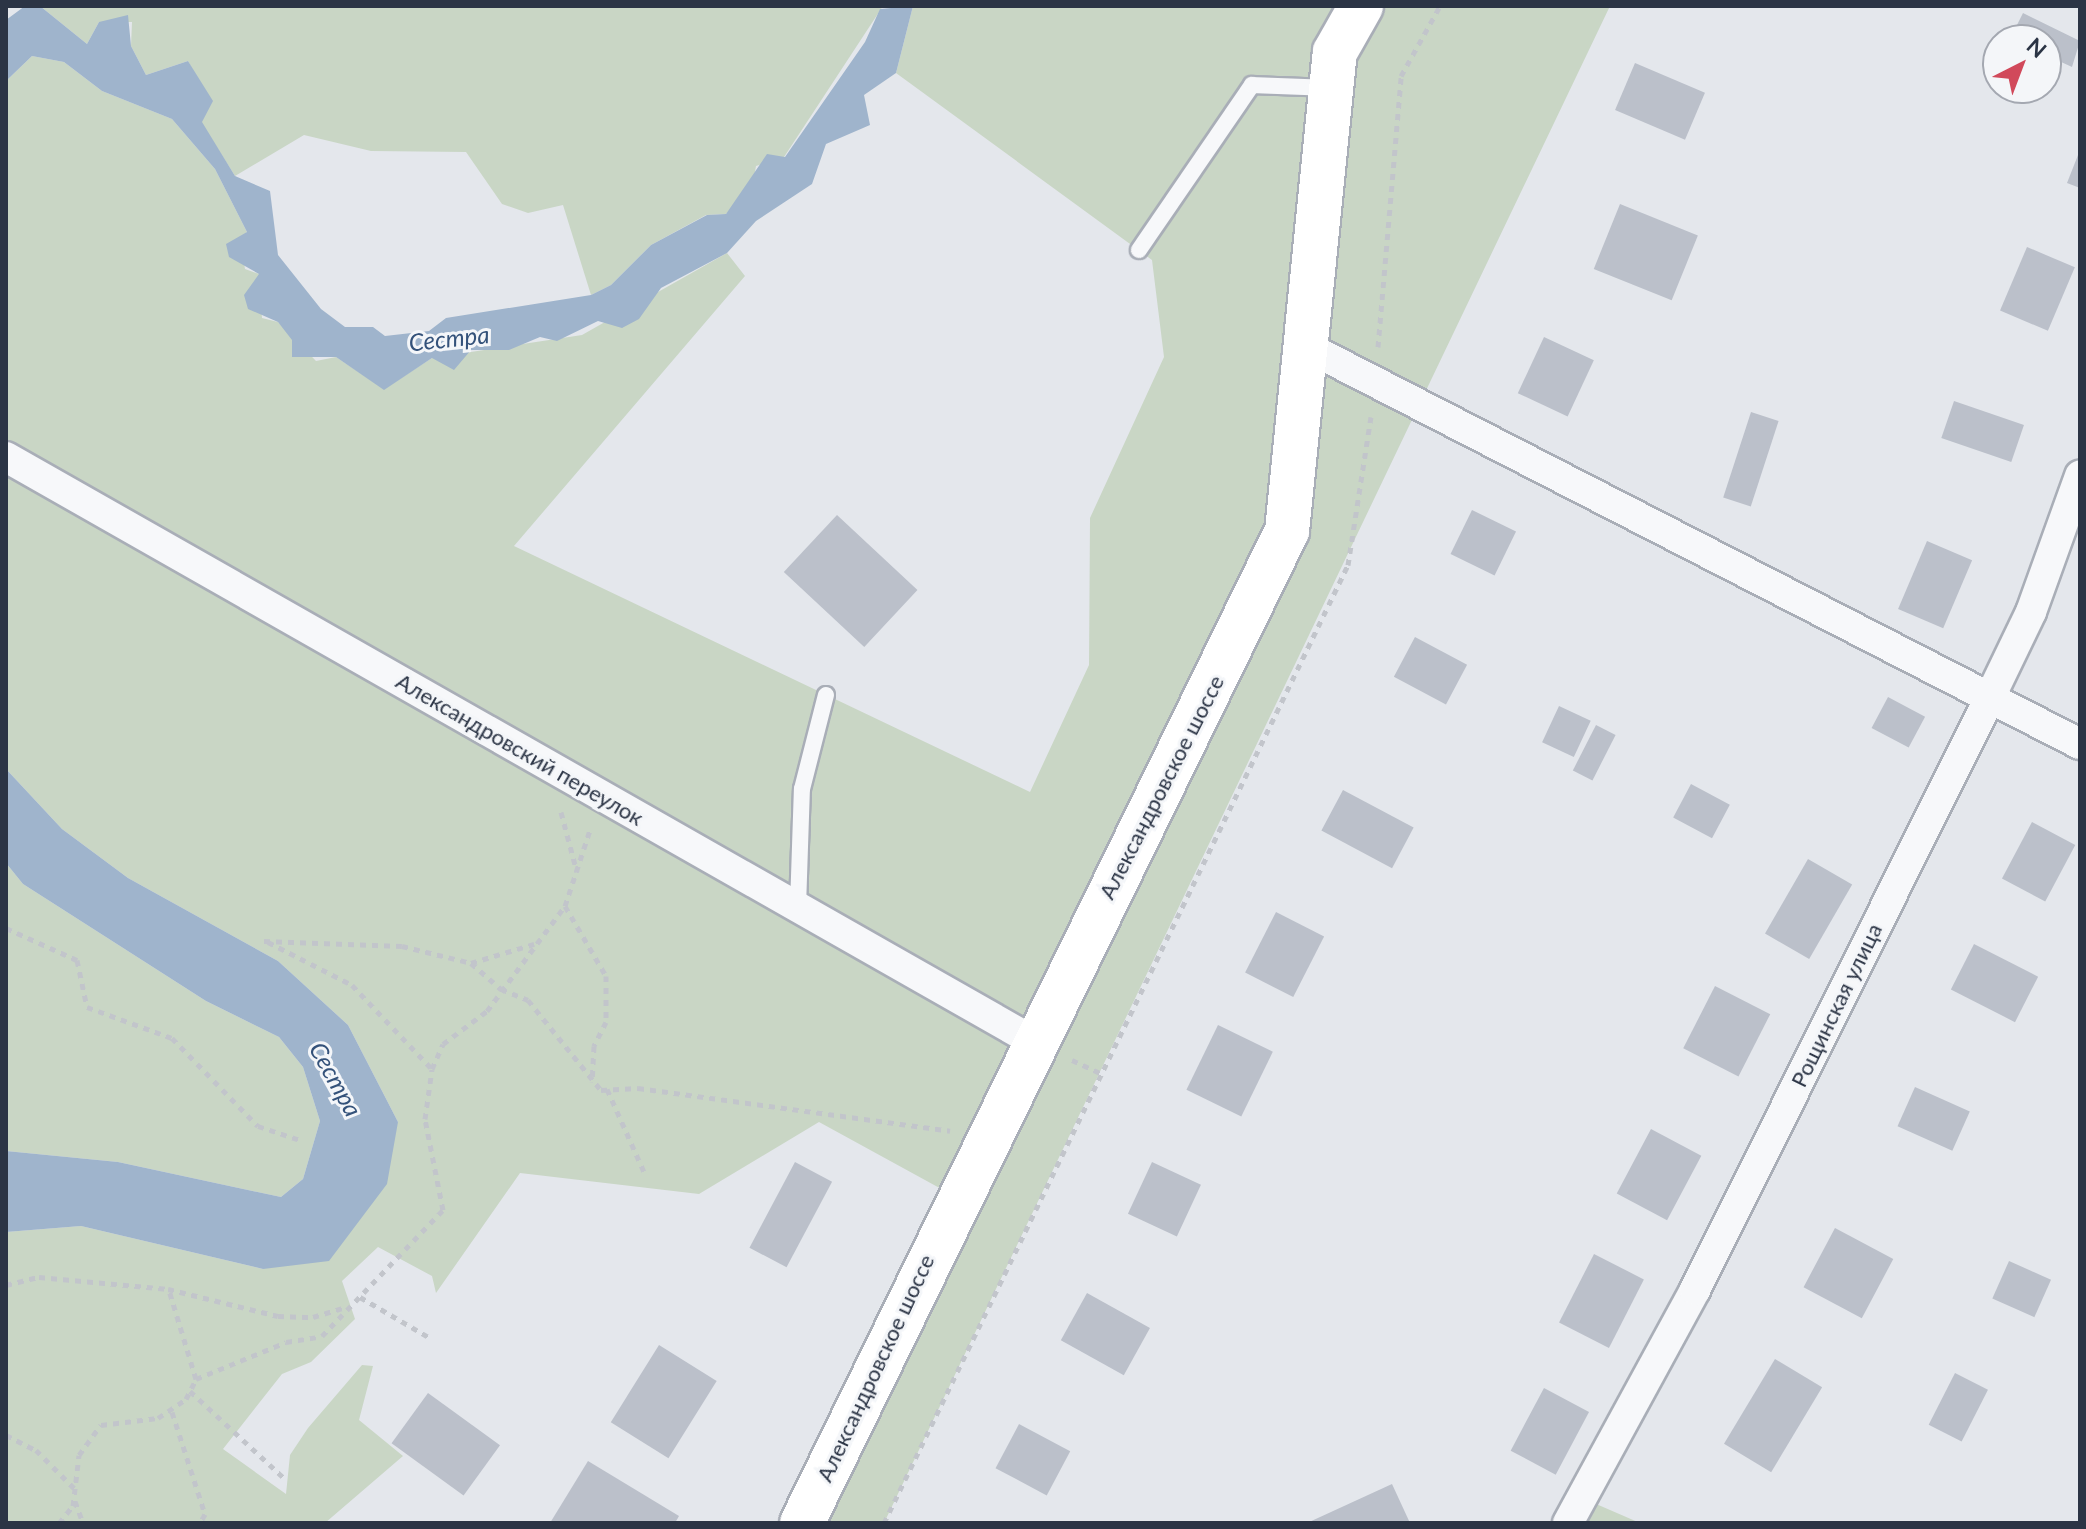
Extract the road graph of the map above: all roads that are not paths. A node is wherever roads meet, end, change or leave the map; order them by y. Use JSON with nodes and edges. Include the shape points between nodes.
{"nodes":[{"id":1,"x":1361,"y":6,"type":"edge"},
{"id":2,"x":1332,"y":88,"type":"junction"},
{"id":3,"x":1139,"y":250,"type":"dead end"},
{"id":4,"x":1309,"y":348,"type":"junction"},
{"id":5,"x":6,"y":457,"type":"edge"},
{"id":6,"x":2080,"y":476,"type":"edge"},
{"id":7,"x":1992,"y":693,"type":"junction"},
{"id":8,"x":826,"y":695,"type":"dead end"},
{"id":9,"x":2080,"y":744,"type":"edge"},
{"id":10,"x":798,"y":907,"type":"junction"},
{"id":11,"x":1033,"y":1041,"type":"junction"},
{"id":12,"x":802,"y":1523,"type":"edge"},
{"id":13,"x":1568,"y":1523,"type":"edge"}],
"edges":[{"from":1,"to":2,"type":"street","name":"Александровское шоссе","via":[[1335,52]]},
{"from":2,"to":3,"type":"lane","via":[[1252,85]]},
{"from":2,"to":4,"type":"street","name":"Александровское шоссе"},
{"from":4,"to":7,"type":"street"},
{"from":4,"to":11,"type":"street","name":"Александровское шоссе","via":[[1287,531]]},
{"from":5,"to":10,"type":"street","name":"Александровский переулок"},
{"from":6,"to":7,"type":"street","name":"Рощинская улица","via":[[2031,612]]},
{"from":7,"to":9,"type":"street"},
{"from":7,"to":13,"type":"street","name":"Рощинская улица","via":[[1695,1290]]},
{"from":8,"to":10,"type":"lane","via":[[802,789]]},
{"from":10,"to":11,"type":"street","name":"Александровский переулок"},
{"from":11,"to":12,"type":"street","name":"Александровское шоссе"}]}
